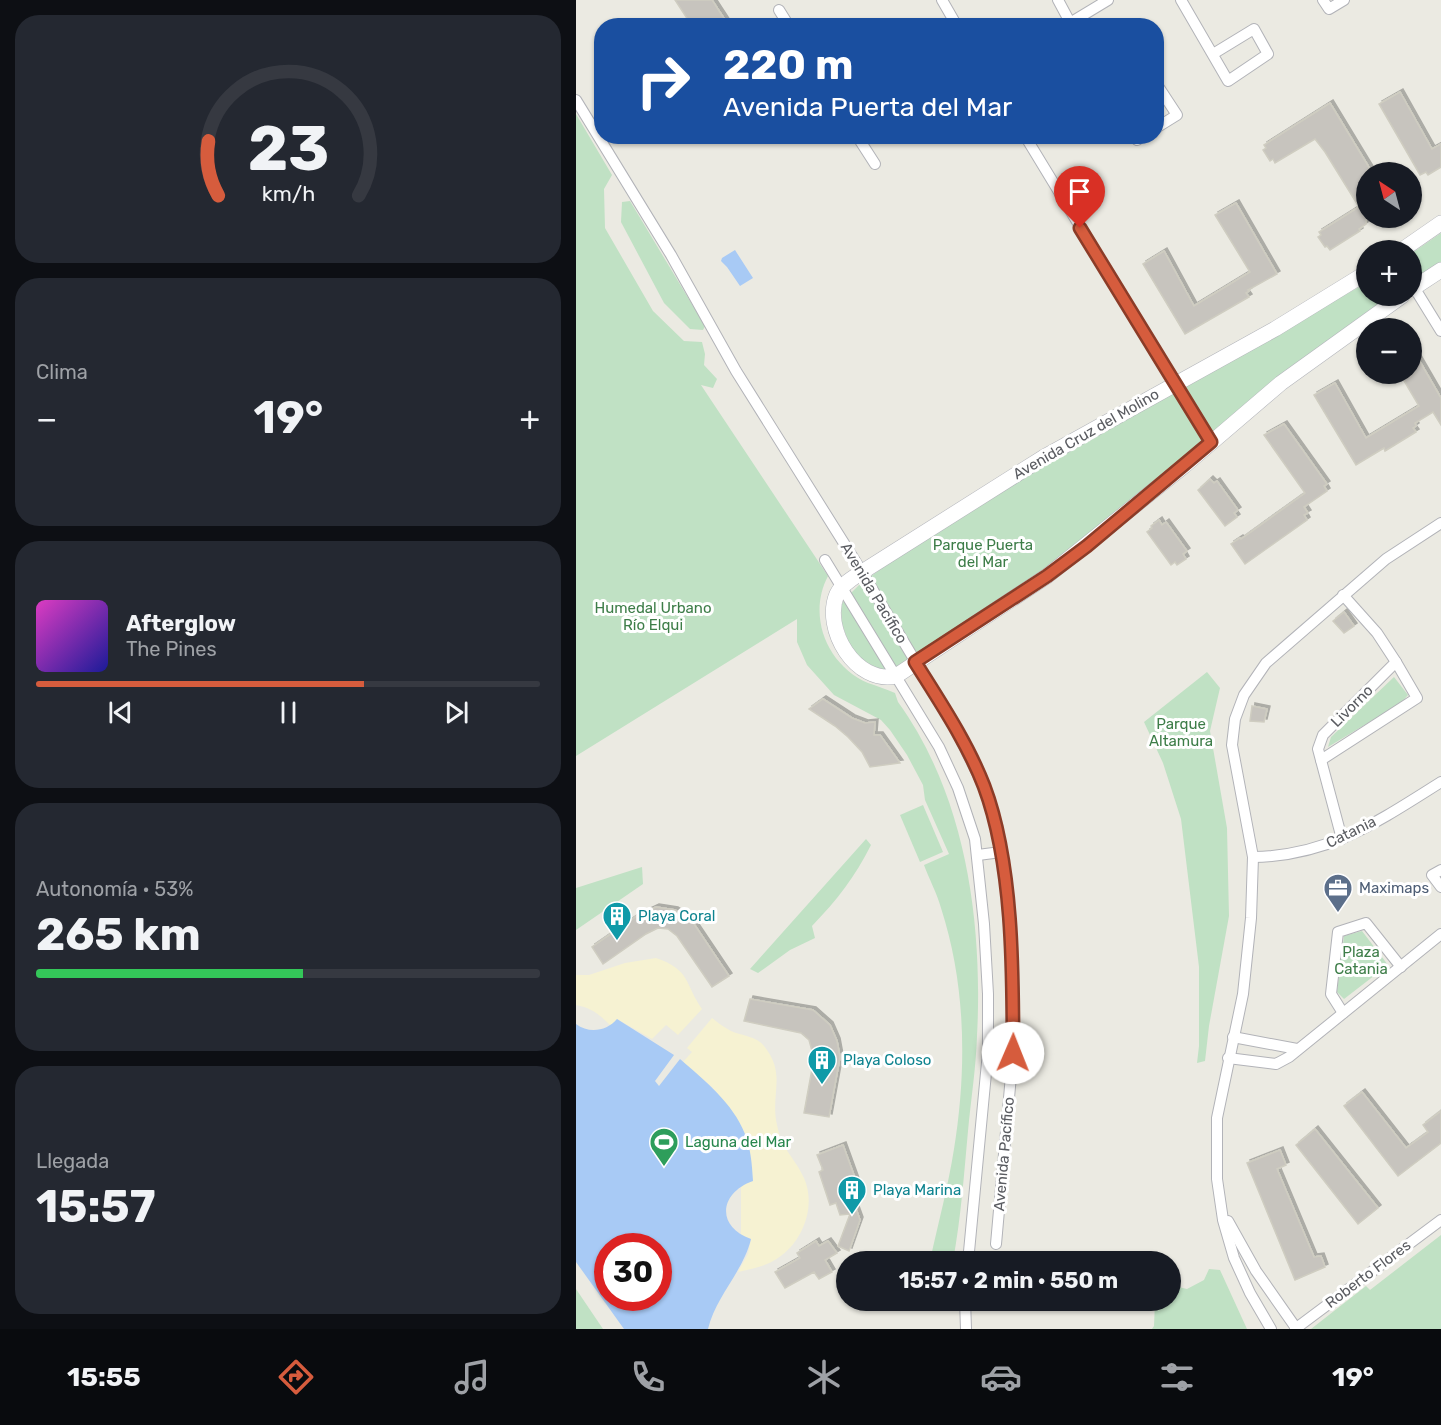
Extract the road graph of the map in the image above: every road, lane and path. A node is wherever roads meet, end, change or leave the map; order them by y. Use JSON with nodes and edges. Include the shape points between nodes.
{"nodes":[{"id":1,"x":942,"y":0,"type":"edge"},
{"id":2,"x":1058,"y":0,"type":"edge"},
{"id":3,"x":1108,"y":0,"type":"edge"},
{"id":4,"x":1181,"y":0,"type":"edge"},
{"id":5,"x":1323,"y":0,"type":"edge"},
{"id":6,"x":1344,"y":0,"type":"edge"},
{"id":7,"x":779,"y":10,"type":"dead end"},
{"id":8,"x":784,"y":18,"type":"edge"},
{"id":9,"x":952,"y":18,"type":"edge"},
{"id":10,"x":1066,"y":18,"type":"edge"},
{"id":11,"x":1079,"y":18,"type":"edge"},
{"id":12,"x":1213,"y":54,"type":"junction"},
{"id":13,"x":1164,"y":95,"type":"edge"},
{"id":14,"x":576,"y":100,"type":"edge"},
{"id":15,"x":1164,"y":123,"type":"edge"},
{"id":16,"x":594,"y":129,"type":"edge"},
{"id":17,"x":603,"y":144,"type":"edge"},
{"id":18,"x":862,"y":144,"type":"edge"},
{"id":19,"x":1029,"y":144,"type":"edge"},
{"id":20,"x":874,"y":165,"type":"dead end"},
{"id":21,"x":1441,"y":223,"type":"edge"},
{"id":22,"x":1416,"y":240,"type":"edge"},
{"id":23,"x":1441,"y":270,"type":"edge"},
{"id":24,"x":1356,"y":279,"type":"edge"},
{"id":25,"x":1422,"y":282,"type":"edge"},
{"id":26,"x":1422,"y":305,"type":"edge"},
{"id":27,"x":1386,"y":306,"type":"edge"},
{"id":28,"x":1441,"y":331,"type":"edge"},
{"id":29,"x":1174,"y":384,"type":"junction"},
{"id":30,"x":1211,"y":442,"type":"junction"},
{"id":31,"x":1441,"y":523,"type":"edge"},
{"id":32,"x":825,"y":560,"type":"dead end"},
{"id":33,"x":862,"y":572,"type":"junction"},
{"id":34,"x":842,"y":587,"type":"junction"},
{"id":35,"x":1343,"y":595,"type":"junction"},
{"id":36,"x":915,"y":662,"type":"junction"},
{"id":37,"x":1396,"y":662,"type":"junction"},
{"id":38,"x":896,"y":676,"type":"junction"},
{"id":39,"x":1321,"y":760,"type":"junction"},
{"id":40,"x":1441,"y":782,"type":"edge"},
{"id":41,"x":1342,"y":839,"type":"junction"},
{"id":42,"x":1001,"y":852,"type":"junction"},
{"id":43,"x":978,"y":855,"type":"junction"},
{"id":44,"x":1253,"y":857,"type":"junction"},
{"id":45,"x":1441,"y":870,"type":"edge"},
{"id":46,"x":1441,"y":887,"type":"edge"},
{"id":47,"x":1441,"y":934,"type":"edge"},
{"id":48,"x":1401,"y":967,"type":"junction"},
{"id":49,"x":1342,"y":1013,"type":"junction"},
{"id":50,"x":1233,"y":1037,"type":"junction"},
{"id":51,"x":1297,"y":1049,"type":"junction"},
{"id":52,"x":988,"y":1052,"type":"junction"},
{"id":53,"x":1013,"y":1053,"type":"junction"},
{"id":54,"x":1228,"y":1058,"type":"junction"},
{"id":55,"x":1220,"y":1201,"type":"junction"},
{"id":56,"x":1441,"y":1220,"type":"edge"},
{"id":57,"x":996,"y":1244,"type":"dead end"},
{"id":58,"x":969,"y":1251,"type":"edge"},
{"id":59,"x":965,"y":1311,"type":"edge"},
{"id":60,"x":966,"y":1329,"type":"edge"},
{"id":61,"x":1271,"y":1329,"type":"edge"},
{"id":62,"x":1295,"y":1329,"type":"edge"}],
"edges":[{"from":1,"to":9,"type":"street"},
{"from":2,"to":10,"type":"street"},
{"from":3,"to":11,"type":"street"},
{"from":4,"to":12,"type":"street"},
{"from":5,"to":6,"type":"street","via":[[1329,9]]},
{"from":7,"to":8,"type":"street"},
{"from":12,"to":12,"type":"street","via":[[1228,81],[1268,54],[1254,29]]},
{"from":13,"to":15,"type":"street","via":[[1177,115]]},
{"from":14,"to":16,"type":"street","name":"Avenida Pacífico"},
{"from":17,"to":33,"type":"street","name":"Avenida Pacífico","via":[[687,281],[736,371]]},
{"from":18,"to":20,"type":"street"},
{"from":19,"to":29,"type":"street"},
{"from":21,"to":22,"type":"street"},
{"from":23,"to":25,"type":"street"},
{"from":24,"to":29,"type":"street","name":"Avenida Cruz del Molino"},
{"from":26,"to":28,"type":"street"},
{"from":27,"to":30,"type":"street","via":[[1281,382]]},
{"from":29,"to":30,"type":"street"},
{"from":29,"to":33,"type":"street","name":"Avenida Cruz del Molino","via":[[1025,468]]},
{"from":30,"to":36,"type":"street","via":[[1047,576]]},
{"from":31,"to":35,"type":"street","via":[[1386,559]]},
{"from":32,"to":34,"type":"street","name":"Avenida Pacífico"},
{"from":33,"to":34,"type":"street","name":"Avenida Cruz del Molino"},
{"from":33,"to":36,"type":"street","name":"Avenida Pacífico"},
{"from":34,"to":38,"type":"street","name":"Avenida Pacífico"},
{"from":34,"to":38,"type":"street","name":"Avenida Pacífico","via":[[835,601],[834,616],[842,645],[852,660],[870,673]]},
{"from":35,"to":37,"type":"street","via":[[1377,633]]},
{"from":35,"to":44,"type":"street","via":[[1266,663],[1250,683],[1239,707],[1232,745]]},
{"from":36,"to":38,"type":"street"},
{"from":36,"to":42,"type":"street","name":"Avenida Pacífico","via":[[979,773]]},
{"from":37,"to":39,"type":"street","name":"Livorno","via":[[1323,735],[1318,749]]},
{"from":37,"to":39,"type":"street","via":[[1417,698]]},
{"from":38,"to":43,"type":"street","name":"Avenida Pacífico","via":[[949,767]]},
{"from":39,"to":41,"type":"street","name":"Livorno"},
{"from":40,"to":41,"type":"street","name":"Catania"},
{"from":41,"to":44,"type":"street","name":"Catania","via":[[1292,855]]},
{"from":42,"to":43,"type":"street"},
{"from":42,"to":53,"type":"street","name":"Avenida Pacífico","via":[[1012,965]]},
{"from":43,"to":52,"type":"street","name":"Avenida Pacífico","via":[[987,968]]},
{"from":44,"to":50,"type":"street","via":[[1243,994]]},
{"from":45,"to":46,"type":"street","via":[[1432,875]]},
{"from":47,"to":48,"type":"street"},
{"from":48,"to":49,"type":"street"},
{"from":48,"to":49,"type":"street","via":[[1366,923],[1338,932],[1331,994]]},
{"from":49,"to":51,"type":"street"},
{"from":50,"to":51,"type":"street"},
{"from":50,"to":54,"type":"street"},
{"from":51,"to":54,"type":"street","via":[[1276,1064]]},
{"from":52,"to":53,"type":"street"},
{"from":52,"to":58,"type":"street","name":"Avenida Pacífico"},
{"from":53,"to":57,"type":"street","name":"Avenida Pacífico"},
{"from":54,"to":55,"type":"street","via":[[1216,1133]]},
{"from":55,"to":61,"type":"street","via":[[1234,1258]]},
{"from":55,"to":62,"type":"street","via":[[1256,1271]]},
{"from":56,"to":62,"type":"street","name":"Roberto Flores"},
{"from":59,"to":60,"type":"street"}]}
